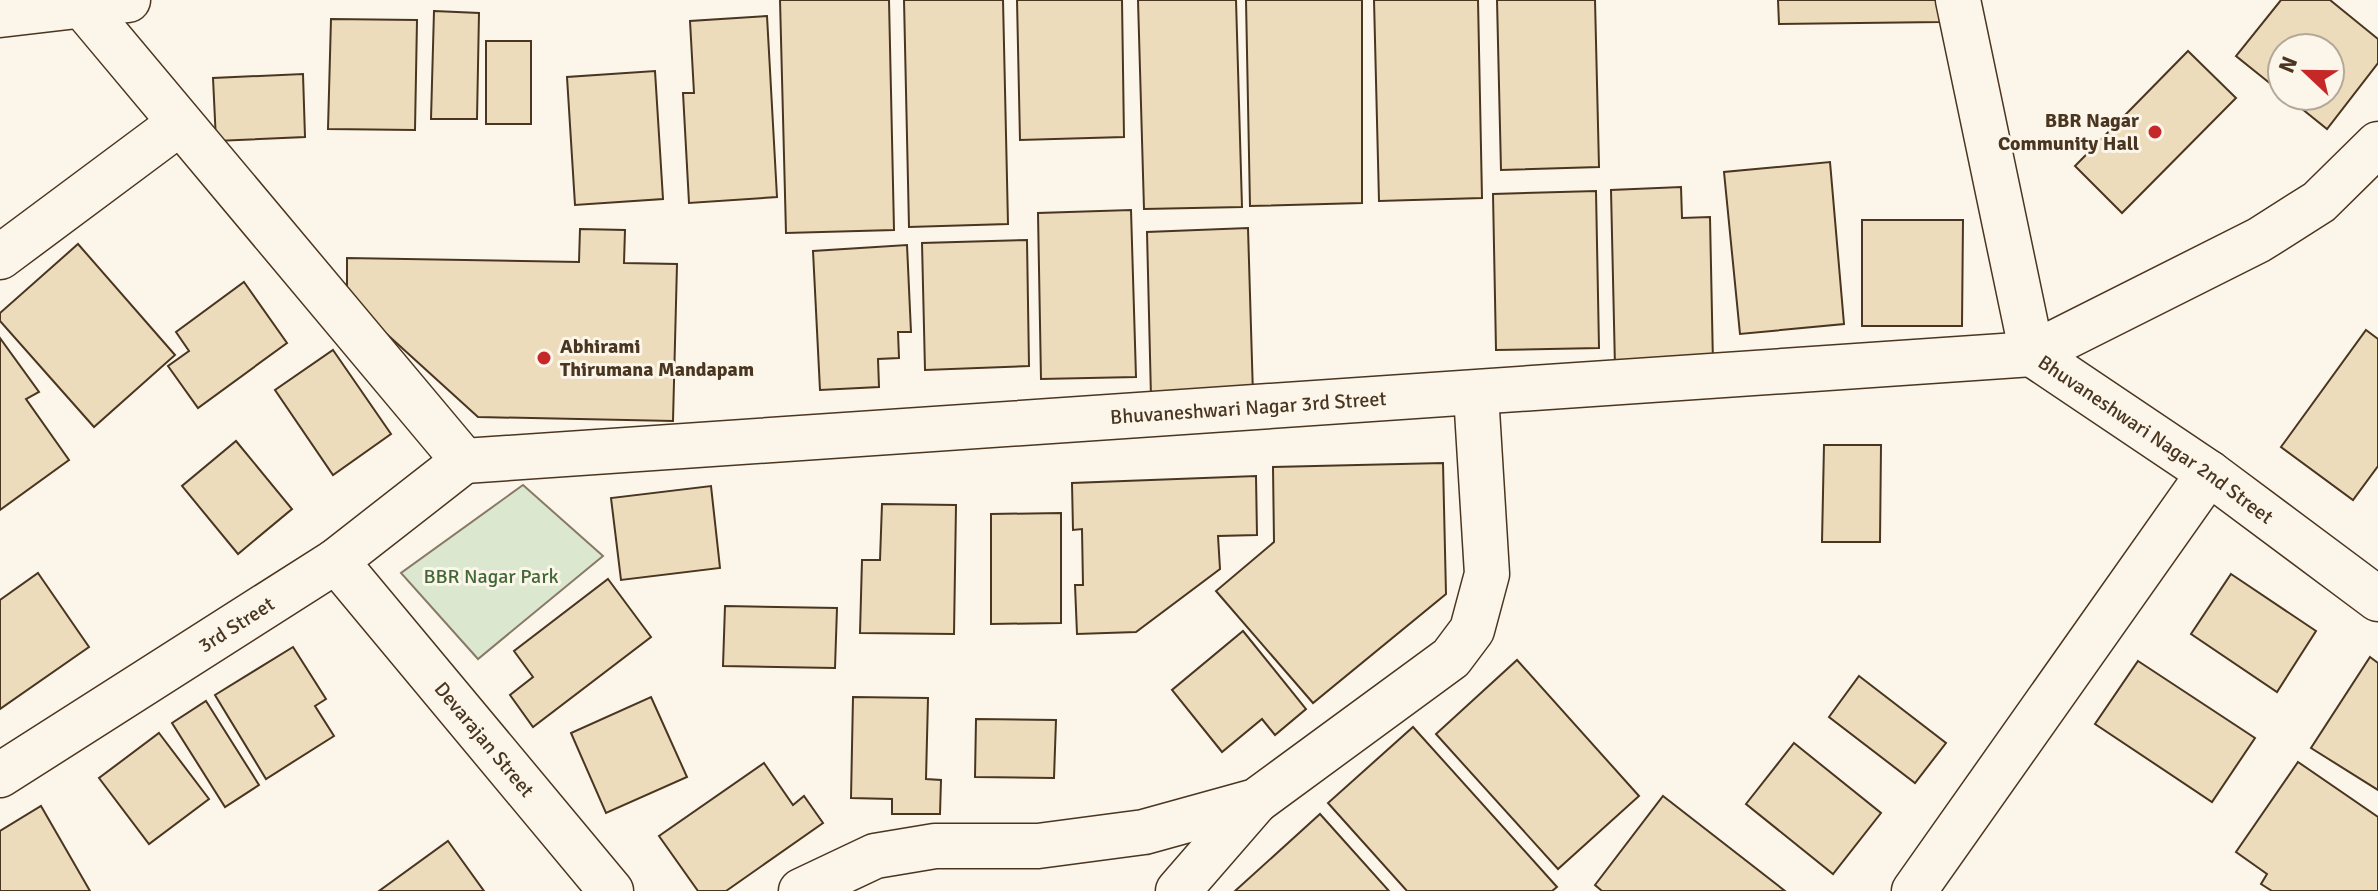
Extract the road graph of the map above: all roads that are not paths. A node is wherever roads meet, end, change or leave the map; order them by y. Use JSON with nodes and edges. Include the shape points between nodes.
{"nodes":[{"id":1,"x":128,"y":0,"type":"edge"},
{"id":2,"x":1958,"y":0,"type":"edge"},
{"id":3,"x":81,"y":4,"type":"junction"},
{"id":4,"x":0,"y":15,"type":"edge"},
{"id":5,"x":180,"y":123,"type":"junction"},
{"id":6,"x":2378,"y":144,"type":"edge"},
{"id":7,"x":0,"y":257,"type":"edge"},
{"id":8,"x":2032,"y":354,"type":"junction"},
{"id":9,"x":1476,"y":394,"type":"junction"},
{"id":10,"x":464,"y":461,"type":"junction"},
{"id":11,"x":2209,"y":473,"type":"junction"},
{"id":12,"x":347,"y":576,"type":"junction"},
{"id":13,"x":2378,"y":599,"type":"edge"},
{"id":14,"x":0,"y":775,"type":"edge"},
{"id":15,"x":1256,"y":801,"type":"junction"},
{"id":16,"x":611,"y":891,"type":"edge"},
{"id":17,"x":801,"y":891,"type":"edge"},
{"id":18,"x":1178,"y":891,"type":"edge"},
{"id":19,"x":1914,"y":891,"type":"edge"}],
"edges":[{"from":1,"to":3,"type":"street"},
{"from":2,"to":8,"type":"street","name":"Bhuvaneshwari Nagar 2nd Street"},
{"from":3,"to":4,"type":"street"},
{"from":3,"to":5,"type":"street"},
{"from":5,"to":7,"type":"street"},
{"from":5,"to":10,"type":"street"},
{"from":6,"to":8,"type":"street","via":[[2319,202],[2259,240]]},
{"from":8,"to":9,"type":"street","name":"Bhuvaneshwari Nagar 3rd Street"},
{"from":8,"to":11,"type":"street","name":"Bhuvaneshwari Nagar 2nd Street"},
{"from":9,"to":10,"type":"street","name":"Bhuvaneshwari Nagar 3rd Street"},
{"from":9,"to":15,"type":"street","via":[[1487,574],[1472,630],[1451,658]]},
{"from":10,"to":12,"type":"street","name":"3rd Street"},
{"from":11,"to":13,"type":"street","name":"Bhuvaneshwari Nagar 2nd Street"},
{"from":11,"to":19,"type":"street"},
{"from":12,"to":14,"type":"street","name":"3rd Street"},
{"from":12,"to":16,"type":"street","name":"Devarajan Street"},
{"from":15,"to":17,"type":"street","via":[[1144,832],[1038,846],[935,846],[875,856]]},
{"from":15,"to":18,"type":"street"}]}
